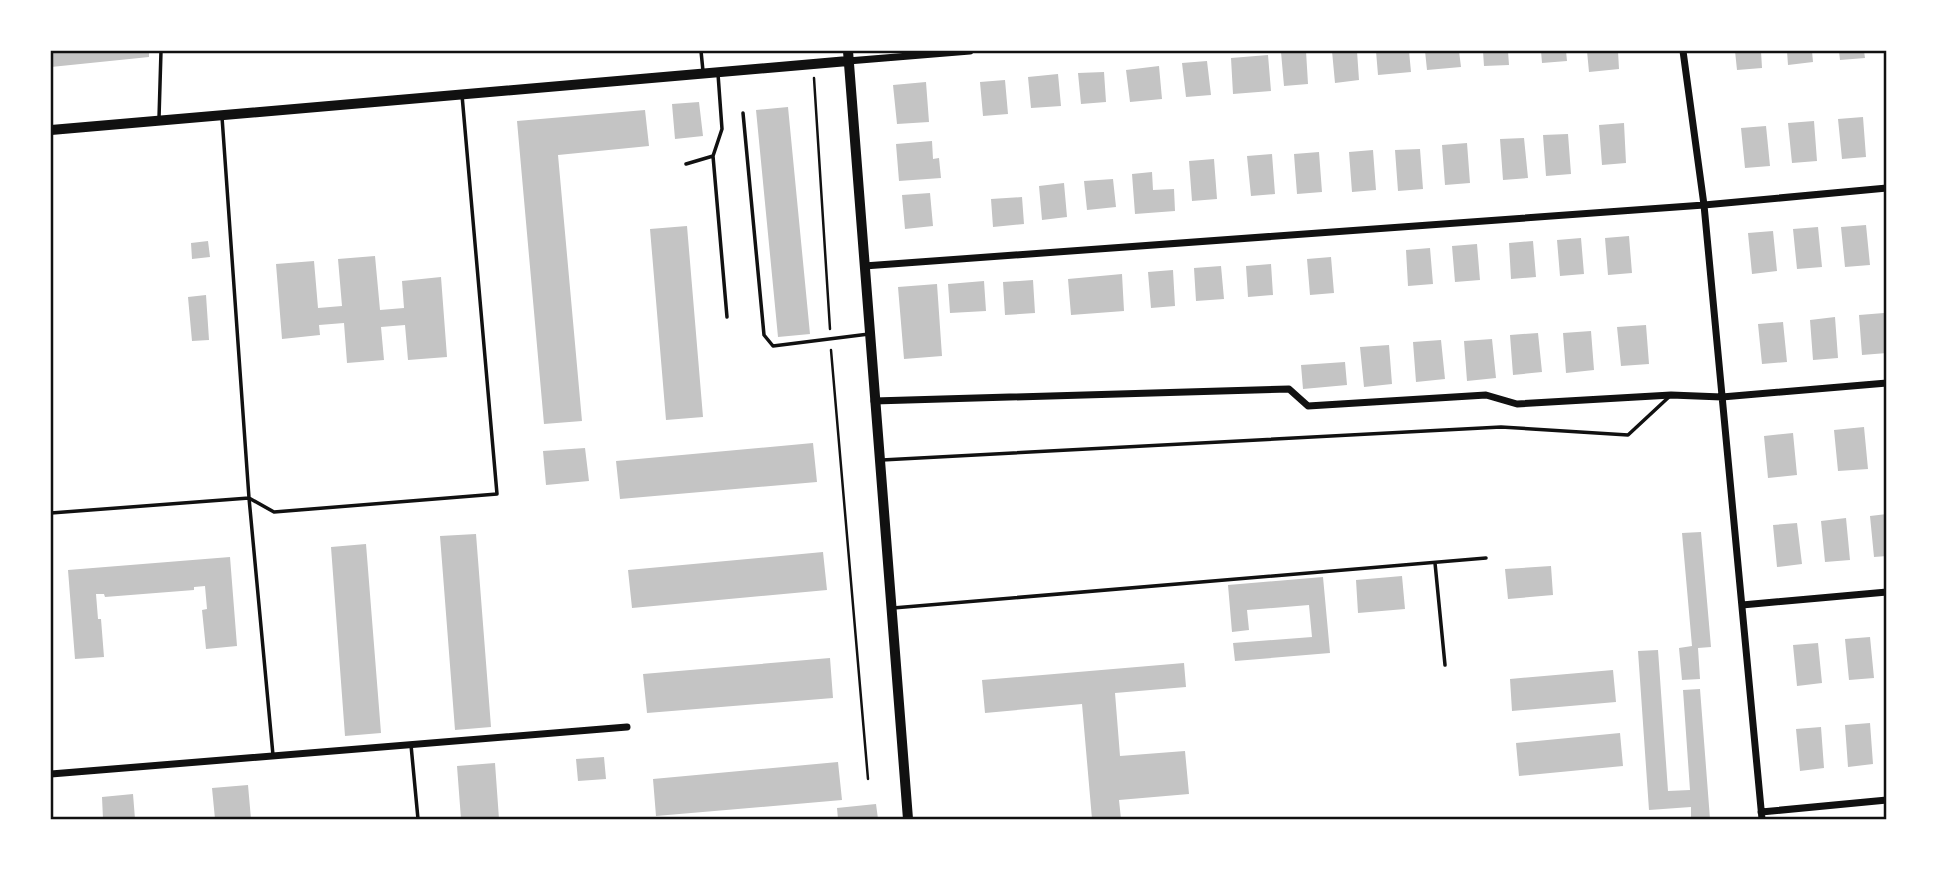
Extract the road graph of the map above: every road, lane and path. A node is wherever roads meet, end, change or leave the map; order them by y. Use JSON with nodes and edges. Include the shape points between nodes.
{"nodes":[{"id":1,"x":161,"y":51,"type":"edge"},
{"id":2,"x":701,"y":51,"type":"edge"},
{"id":3,"x":970,"y":51,"type":"edge"},
{"id":4,"x":1683,"y":51,"type":"edge"},
{"id":5,"x":848,"y":56,"type":"edge"},
{"id":6,"x":813,"y":64,"type":"junction"},
{"id":7,"x":718,"y":72,"type":"junction"},
{"id":8,"x":703,"y":73,"type":"junction"},
{"id":9,"x":462,"y":94,"type":"junction"},
{"id":10,"x":743,"y":113,"type":"dead end"},
{"id":11,"x":222,"y":115,"type":"junction"},
{"id":12,"x":159,"y":121,"type":"junction"},
{"id":13,"x":51,"y":130,"type":"edge"},
{"id":14,"x":713,"y":156,"type":"junction"},
{"id":15,"x":686,"y":164,"type":"dead end"},
{"id":16,"x":1887,"y":188,"type":"edge"},
{"id":17,"x":1704,"y":205,"type":"junction"},
{"id":18,"x":864,"y":267,"type":"junction"},
{"id":19,"x":727,"y":317,"type":"dead end"},
{"id":20,"x":869,"y":334,"type":"junction"},
{"id":21,"x":831,"y":339,"type":"junction"},
{"id":22,"x":1887,"y":383,"type":"edge"},
{"id":23,"x":1671,"y":395,"type":"junction"},
{"id":24,"x":1723,"y":397,"type":"junction"},
{"id":25,"x":874,"y":401,"type":"junction"},
{"id":26,"x":879,"y":460,"type":"junction"},
{"id":27,"x":250,"y":498,"type":"junction"},
{"id":28,"x":51,"y":513,"type":"edge"},
{"id":29,"x":1486,"y":558,"type":"dead end"},
{"id":30,"x":1435,"y":562,"type":"junction"},
{"id":31,"x":1887,"y":592,"type":"edge"},
{"id":32,"x":1742,"y":605,"type":"junction"},
{"id":33,"x":891,"y":608,"type":"junction"},
{"id":34,"x":1445,"y":665,"type":"dead end"},
{"id":35,"x":628,"y":727,"type":"dead end"},
{"id":36,"x":411,"y":744,"type":"junction"},
{"id":37,"x":273,"y":755,"type":"junction"},
{"id":38,"x":51,"y":774,"type":"edge"},
{"id":39,"x":868,"y":779,"type":"dead end"},
{"id":40,"x":1887,"y":800,"type":"edge"},
{"id":41,"x":1762,"y":816,"type":"edge"},
{"id":42,"x":418,"y":819,"type":"edge"},
{"id":43,"x":908,"y":819,"type":"edge"}],
"edges":[{"from":1,"to":12,"type":"lane"},
{"from":2,"to":8,"type":"lane"},
{"from":3,"to":5,"type":"street"},
{"from":4,"to":17,"type":"street"},
{"from":5,"to":6,"type":"main road"},
{"from":5,"to":18,"type":"main road"},
{"from":6,"to":7,"type":"main road"},
{"from":6,"to":21,"type":"path"},
{"from":7,"to":8,"type":"main road"},
{"from":7,"to":14,"type":"lane","via":[[722,129]]},
{"from":8,"to":9,"type":"main road"},
{"from":9,"to":11,"type":"main road"},
{"from":9,"to":27,"type":"lane","via":[[498,494],[274,512]]},
{"from":10,"to":21,"type":"lane","via":[[764,335],[773,346]]},
{"from":11,"to":12,"type":"main road"},
{"from":11,"to":27,"type":"lane"},
{"from":12,"to":13,"type":"main road"},
{"from":14,"to":15,"type":"lane"},
{"from":14,"to":19,"type":"lane"},
{"from":16,"to":17,"type":"street"},
{"from":17,"to":18,"type":"street"},
{"from":17,"to":24,"type":"street"},
{"from":18,"to":20,"type":"main road"},
{"from":20,"to":21,"type":"lane"},
{"from":20,"to":25,"type":"main road"},
{"from":21,"to":39,"type":"path"},
{"from":22,"to":24,"type":"street"},
{"from":23,"to":24,"type":"street"},
{"from":23,"to":25,"type":"street","via":[[1517,404],[1486,395],[1308,406],[1289,389]]},
{"from":23,"to":26,"type":"lane","via":[[1628,435],[1502,428]]},
{"from":24,"to":32,"type":"street"},
{"from":25,"to":26,"type":"main road"},
{"from":26,"to":33,"type":"main road"},
{"from":27,"to":28,"type":"lane"},
{"from":27,"to":37,"type":"lane"},
{"from":29,"to":30,"type":"lane"},
{"from":30,"to":33,"type":"lane"},
{"from":30,"to":34,"type":"lane"},
{"from":31,"to":32,"type":"street"},
{"from":32,"to":41,"type":"street"},
{"from":33,"to":43,"type":"main road"},
{"from":35,"to":36,"type":"street"},
{"from":36,"to":37,"type":"street"},
{"from":36,"to":42,"type":"lane"},
{"from":37,"to":38,"type":"street"},
{"from":40,"to":41,"type":"street"}]}
